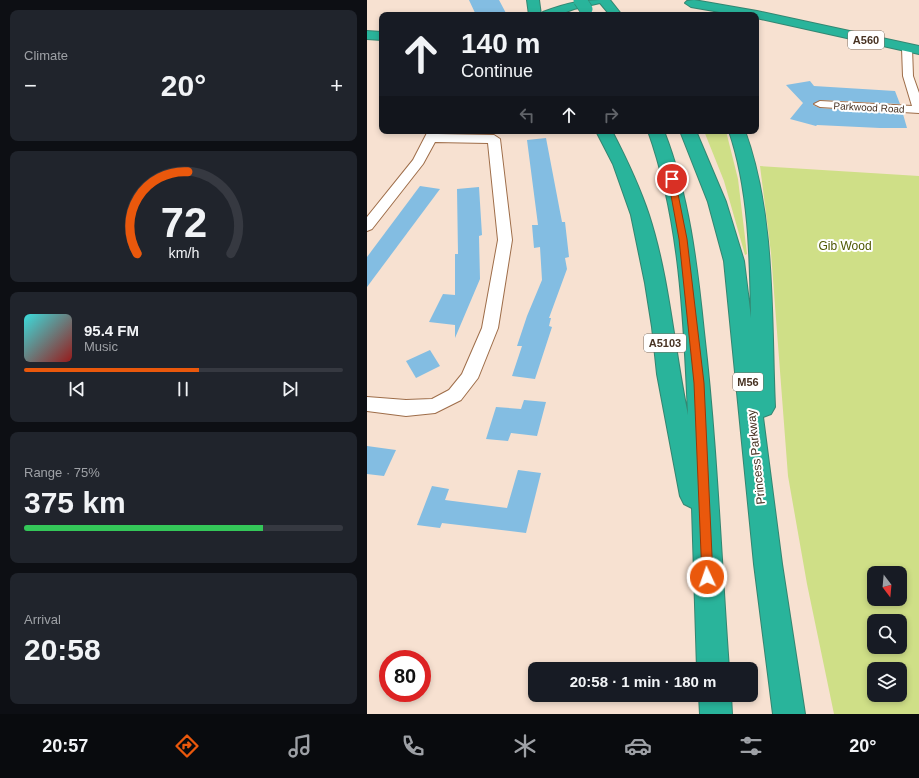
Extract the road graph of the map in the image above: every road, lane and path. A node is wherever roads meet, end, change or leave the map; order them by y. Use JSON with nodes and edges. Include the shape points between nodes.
{"nodes":[{"id":1,"x":533,"y":0,"type":"edge"},
{"id":2,"x":597,"y":0,"type":"edge"},
{"id":3,"x":677,"y":0,"type":"edge"},
{"id":4,"x":691,"y":3,"type":"junction"},
{"id":5,"x":535,"y":12,"type":"edge"},
{"id":6,"x":555,"y":12,"type":"edge"},
{"id":7,"x":710,"y":12,"type":"edge"},
{"id":8,"x":738,"y":12,"type":"edge"},
{"id":9,"x":759,"y":16,"type":"edge"},
{"id":10,"x":759,"y":28,"type":"edge"},
{"id":11,"x":813,"y":29,"type":"junction"},
{"id":12,"x":367,"y":35,"type":"edge"},
{"id":13,"x":379,"y":36,"type":"edge"},
{"id":14,"x":367,"y":42,"type":"edge"},
{"id":15,"x":379,"y":42,"type":"edge"},
{"id":16,"x":913,"y":49,"type":"edge"},
{"id":17,"x":820,"y":104,"type":"dead end"},
{"id":18,"x":919,"y":110,"type":"edge"},
{"id":19,"x":606,"y":134,"type":"edge"},
{"id":20,"x":657,"y":134,"type":"edge"},
{"id":21,"x":689,"y":134,"type":"edge"},
{"id":22,"x":738,"y":134,"type":"edge"},
{"id":23,"x":432,"y":135,"type":"edge"},
{"id":24,"x":367,"y":226,"type":"edge"},
{"id":25,"x":367,"y":404,"type":"edge"},
{"id":26,"x":707,"y":561,"type":"junction"},
{"id":27,"x":768,"y":564,"type":"junction"},
{"id":28,"x":713,"y":662,"type":"edge"},
{"id":29,"x":715,"y":702,"type":"edge"},
{"id":30,"x":716,"y":714,"type":"edge"},
{"id":31,"x":789,"y":714,"type":"edge"}],
"edges":[{"from":1,"to":5,"type":"highway"},
{"from":2,"to":6,"type":"highway"},
{"from":3,"to":4,"type":"highway","number":"A560"},
{"from":4,"to":7,"type":"highway","number":"A560"},
{"from":4,"to":8,"type":"highway","number":"A560"},
{"from":9,"to":11,"type":"highway","number":"A560"},
{"from":10,"to":11,"type":"highway","number":"A560"},
{"from":11,"to":16,"type":"highway","number":"A560"},
{"from":12,"to":13,"type":"highway"},
{"from":14,"to":15,"type":"highway"},
{"from":16,"to":18,"type":"street","name":"Parkwood Road","via":[[908,76]]},
{"from":17,"to":18,"type":"street","name":"Parkwood Road"},
{"from":19,"to":26,"type":"highway","number":"A5103","via":[[621,164],[641,216],[663,327],[669,374]]},
{"from":20,"to":26,"type":"highway","via":[[668,165],[683,239],[699,383]]},
{"from":21,"to":27,"type":"highway","name":"Princess Parkway","number":"M56","via":[[717,202],[734,261]]},
{"from":22,"to":27,"type":"highway","via":[[744,150],[757,233],[760,271]]},
{"from":23,"to":24,"type":"street","via":[[419,161]]},
{"from":23,"to":25,"type":"street","via":[[494,139],[505,240],[490,328],[469,378],[455,395],[435,406],[405,408]]},
{"from":26,"to":28,"type":"highway","number":"A5103"},
{"from":27,"to":31,"type":"highway","name":"Princess Parkway"},
{"from":29,"to":30,"type":"highway"}]}
